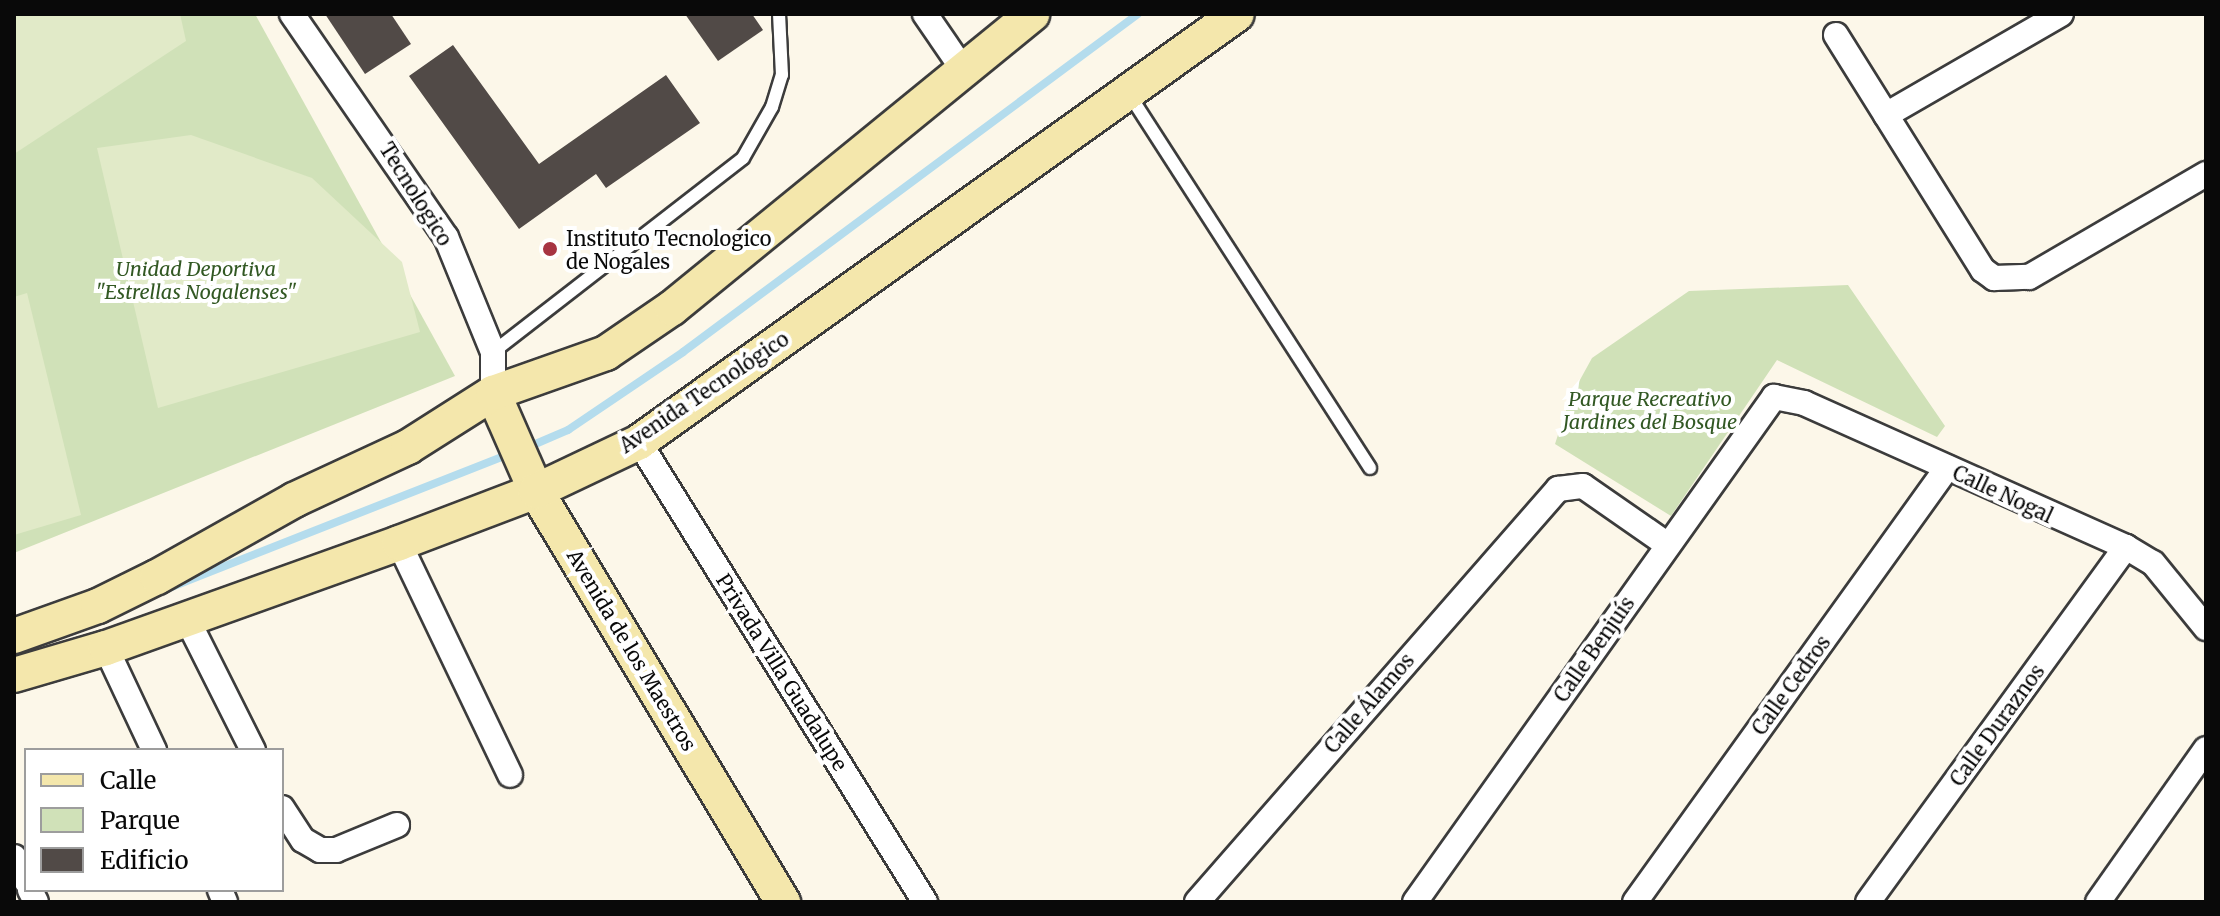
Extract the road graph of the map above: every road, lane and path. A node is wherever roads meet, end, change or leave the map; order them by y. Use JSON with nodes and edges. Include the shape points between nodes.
{"nodes":[{"id":1,"x":292,"y":14,"type":"edge"},
{"id":2,"x":779,"y":14,"type":"edge"},
{"id":3,"x":925,"y":14,"type":"edge"},
{"id":4,"x":1032,"y":14,"type":"edge"},
{"id":5,"x":1237,"y":14,"type":"edge"},
{"id":6,"x":2061,"y":14,"type":"edge"},
{"id":7,"x":1836,"y":35,"type":"dead end"},
{"id":8,"x":962,"y":68,"type":"junction"},
{"id":9,"x":1129,"y":94,"type":"junction"},
{"id":10,"x":1886,"y":115,"type":"junction"},
{"id":11,"x":2206,"y":174,"type":"edge"},
{"id":12,"x":493,"y":352,"type":"junction"},
{"id":13,"x":1774,"y":397,"type":"joint"},
{"id":14,"x":497,"y":403,"type":"junction"},
{"id":15,"x":639,"y":442,"type":"junction"},
{"id":16,"x":1370,"y":468,"type":"dead end"},
{"id":17,"x":1947,"y":468,"type":"junction"},
{"id":18,"x":534,"y":486,"type":"junction"},
{"id":19,"x":399,"y":543,"type":"junction"},
{"id":20,"x":1668,"y":545,"type":"junction"},
{"id":21,"x":2126,"y":547,"type":"junction"},
{"id":22,"x":187,"y":619,"type":"junction"},
{"id":23,"x":2206,"y":628,"type":"edge"},
{"id":24,"x":14,"y":636,"type":"edge"},
{"id":25,"x":106,"y":648,"type":"junction"},
{"id":26,"x":14,"y":675,"type":"edge"},
{"id":27,"x":153,"y":748,"type":"edge"},
{"id":28,"x":252,"y":748,"type":"edge"},
{"id":29,"x":2206,"y":749,"type":"edge"},
{"id":30,"x":510,"y":775,"type":"dead end"},
{"id":31,"x":284,"y":811,"type":"edge"},
{"id":32,"x":397,"y":825,"type":"dead end"},
{"id":33,"x":14,"y":857,"type":"edge"},
{"id":34,"x":24,"y":877,"type":"edge"},
{"id":35,"x":783,"y":902,"type":"edge"},
{"id":36,"x":925,"y":902,"type":"edge"},
{"id":37,"x":1197,"y":902,"type":"edge"},
{"id":38,"x":1415,"y":902,"type":"edge"},
{"id":39,"x":1635,"y":902,"type":"edge"},
{"id":40,"x":1868,"y":902,"type":"edge"},
{"id":41,"x":2098,"y":902,"type":"edge"}],
"edges":[{"from":1,"to":12,"type":"street","name":"Tecnologico","via":[[446,237]]},
{"from":2,"to":12,"type":"lane","via":[[782,75],[772,107],[743,158]]},
{"from":3,"to":8,"type":"street"},
{"from":4,"to":8,"type":"main road"},
{"from":5,"to":9,"type":"main road","name":"Avenida Tecnológico"},
{"from":6,"to":10,"type":"street"},
{"from":7,"to":10,"type":"street"},
{"from":8,"to":14,"type":"main road","via":[[636,333],[606,353]]},
{"from":9,"to":15,"type":"main road","name":"Avenida Tecnológico"},
{"from":9,"to":16,"type":"lane"},
{"from":10,"to":11,"type":"street","via":[[1983,270],[2006,281],[2029,277]]},
{"from":12,"to":14,"type":"street","name":"Tecnologico"},
{"from":13,"to":17,"type":"street","name":"Calle Nogal","via":[[1804,403]]},
{"from":13,"to":20,"type":"street","name":"Calle Benjuís"},
{"from":14,"to":18,"type":"main road","name":"Avenida de los Maestros"},
{"from":14,"to":24,"type":"main road","via":[[294,500],[98,606]]},
{"from":15,"to":18,"type":"main road","name":"Avenida Tecnológico"},
{"from":15,"to":36,"type":"street","name":"Privada Villa Guadalupe"},
{"from":17,"to":21,"type":"street","name":"Calle Nogal"},
{"from":17,"to":39,"type":"street","name":"Calle Cedros"},
{"from":18,"to":19,"type":"main road","name":"Avenida Tecnológico"},
{"from":18,"to":35,"type":"main road","name":"Avenida de los Maestros"},
{"from":19,"to":22,"type":"main road","name":"Avenida Tecnológico"},
{"from":19,"to":30,"type":"street"},
{"from":20,"to":37,"type":"street","name":"Calle Álamos","via":[[1583,486],[1558,489]]},
{"from":20,"to":38,"type":"street","name":"Calle Benjuís"},
{"from":21,"to":23,"type":"street","name":"Calle Nogal","via":[[2153,563]]},
{"from":21,"to":40,"type":"street","name":"Calle Duraznos"},
{"from":22,"to":25,"type":"main road","name":"Avenida Tecnológico"},
{"from":22,"to":28,"type":"street"},
{"from":25,"to":26,"type":"main road","name":"Avenida Tecnológico"},
{"from":25,"to":27,"type":"street"},
{"from":29,"to":41,"type":"street"},
{"from":31,"to":32,"type":"street","via":[[303,840],[320,850],[336,850]]},
{"from":33,"to":34,"type":"street"}]}
